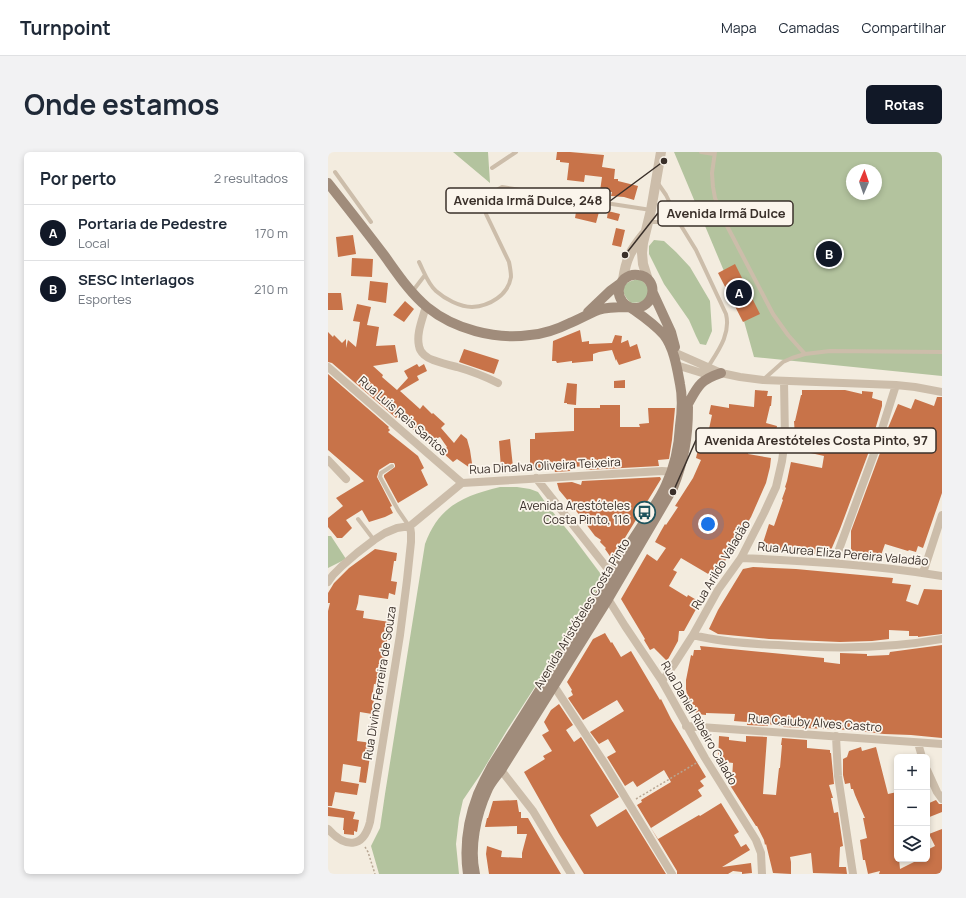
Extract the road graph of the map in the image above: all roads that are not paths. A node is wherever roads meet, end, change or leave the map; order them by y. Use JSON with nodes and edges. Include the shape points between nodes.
{"nodes":[{"id":1,"x":516,"y":152,"type":"edge"},
{"id":2,"x":661,"y":152,"type":"edge"},
{"id":3,"x":701,"y":152,"type":"edge"},
{"id":4,"x":715,"y":153,"type":"edge"},
{"id":5,"x":492,"y":168,"type":"dead end"},
{"id":6,"x":335,"y":172,"type":"dead end"},
{"id":7,"x":657,"y":181,"type":"junction"},
{"id":8,"x":328,"y":183,"type":"edge"},
{"id":9,"x":652,"y":210,"type":"junction"},
{"id":10,"x":371,"y":222,"type":"dead end"},
{"id":11,"x":680,"y":224,"type":"junction"},
{"id":12,"x":648,"y":226,"type":"junction"},
{"id":13,"x":419,"y":262,"type":"dead end"},
{"id":14,"x":425,"y":275,"type":"junction"},
{"id":15,"x":648,"y":280,"type":"junction"},
{"id":16,"x":622,"y":282,"type":"junction"},
{"id":17,"x":412,"y":292,"type":"junction"},
{"id":18,"x":653,"y":293,"type":"junction"},
{"id":19,"x":426,"y":306,"type":"junction"},
{"id":20,"x":630,"y":307,"type":"junction"},
{"id":21,"x":584,"y":316,"type":"junction"},
{"id":22,"x":942,"y":352,"type":"edge"},
{"id":23,"x":678,"y":354,"type":"junction"},
{"id":24,"x":805,"y":354,"type":"junction"},
{"id":25,"x":679,"y":366,"type":"junction"},
{"id":26,"x":328,"y":367,"type":"edge"},
{"id":27,"x":708,"y":367,"type":"junction"},
{"id":28,"x":721,"y":373,"type":"junction"},
{"id":29,"x":763,"y":380,"type":"junction"},
{"id":30,"x":784,"y":381,"type":"junction"},
{"id":31,"x":498,"y":383,"type":"dead end"},
{"id":32,"x":896,"y":386,"type":"junction"},
{"id":33,"x":942,"y":392,"type":"edge"},
{"id":34,"x":688,"y":404,"type":"junction"},
{"id":35,"x":328,"y":460,"type":"edge"},
{"id":36,"x":392,"y":466,"type":"dead end"},
{"id":37,"x":675,"y":472,"type":"junction"},
{"id":38,"x":536,"y":478,"type":"junction"},
{"id":39,"x":346,"y":479,"type":"dead end"},
{"id":40,"x":462,"y":483,"type":"junction"},
{"id":41,"x":942,"y":515,"type":"edge"},
{"id":42,"x":358,"y":519,"type":"dead end"},
{"id":43,"x":410,"y":526,"type":"junction"},
{"id":44,"x":374,"y":540,"type":"junction"},
{"id":45,"x":741,"y":558,"type":"junction"},
{"id":46,"x":834,"y":563,"type":"junction"},
{"id":47,"x":923,"y":573,"type":"junction"},
{"id":48,"x":942,"y":576,"type":"edge"},
{"id":49,"x":614,"y":577,"type":"junction"},
{"id":50,"x":328,"y":582,"type":"edge"},
{"id":51,"x":605,"y":595,"type":"junction"},
{"id":52,"x":693,"y":635,"type":"junction"},
{"id":53,"x":942,"y":639,"type":"edge"},
{"id":54,"x":662,"y":681,"type":"junction"},
{"id":55,"x":550,"y":683,"type":"junction"},
{"id":56,"x":686,"y":726,"type":"junction"},
{"id":57,"x":836,"y":736,"type":"junction"},
{"id":58,"x":918,"y":743,"type":"junction"},
{"id":59,"x":942,"y":744,"type":"edge"},
{"id":60,"x":921,"y":754,"type":"edge"},
{"id":61,"x":496,"y":768,"type":"junction"},
{"id":62,"x":930,"y":777,"type":"edge"},
{"id":63,"x":942,"y":799,"type":"edge"},
{"id":64,"x":328,"y":829,"type":"edge"},
{"id":65,"x":468,"y":874,"type":"edge"},
{"id":66,"x":475,"y":874,"type":"edge"},
{"id":67,"x":571,"y":874,"type":"edge"},
{"id":68,"x":672,"y":874,"type":"edge"},
{"id":69,"x":762,"y":874,"type":"edge"},
{"id":70,"x":853,"y":874,"type":"edge"}],
"edges":[{"from":1,"to":5,"type":"lane"},
{"from":2,"to":7,"type":"street"},
{"from":3,"to":4,"type":"lane"},
{"from":4,"to":24,"type":"lane","via":[[713,187],[726,224],[773,314]]},
{"from":6,"to":10,"type":"lane"},
{"from":7,"to":9,"type":"street"},
{"from":7,"to":11,"type":"lane"},
{"from":8,"to":17,"type":"main road"},
{"from":9,"to":12,"type":"street"},
{"from":9,"to":14,"type":"lane","via":[[502,188],[495,190],[486,205],[486,214],[511,269],[509,283],[502,294],[485,304],[472,307],[458,304],[435,290]]},
{"from":11,"to":12,"type":"lane","via":[[673,222]]},
{"from":11,"to":27,"type":"lane","via":[[696,250],[728,321],[725,336]]},
{"from":12,"to":15,"type":"street","via":[[642,253]]},
{"from":12,"to":16,"type":"street","via":[[629,254]]},
{"from":13,"to":14,"type":"lane"},
{"from":14,"to":17,"type":"lane"},
{"from":15,"to":16,"type":"main road","via":[[636,274]]},
{"from":15,"to":18,"type":"main road"},
{"from":16,"to":20,"type":"main road","via":[[619,296],[621,301]]},
{"from":16,"to":21,"type":"main road"},
{"from":17,"to":19,"type":"main road"},
{"from":18,"to":20,"type":"main road","via":[[646,305]]},
{"from":18,"to":23,"type":"main road","name":"Avenida Aristóteles Costa Pinto"},
{"from":19,"to":21,"type":"main road","via":[[470,330],[510,336],[554,330]]},
{"from":19,"to":31,"type":"street","via":[[418,336],[421,352],[433,360],[481,374]]},
{"from":20,"to":21,"type":"main road","via":[[608,308]]},
{"from":20,"to":25,"type":"main road","name":"Avenida Aristóteles Costa Pinto","via":[[664,335]]},
{"from":22,"to":24,"type":"lane","via":[[830,350]]},
{"from":23,"to":25,"type":"main road","name":"Avenida Aristóteles Costa Pinto"},
{"from":23,"to":27,"type":"street"},
{"from":24,"to":29,"type":"lane","via":[[783,362]]},
{"from":25,"to":28,"type":"street","via":[[702,373]]},
{"from":25,"to":34,"type":"main road","name":"Avenida Aristóteles Costa Pinto","via":[[686,382]]},
{"from":25,"to":37,"type":"main road","name":"Avenida Aristóteles Costa Pinto","via":[[682,404]]},
{"from":26,"to":40,"type":"street","name":"Rua Luis Reis Santos"},
{"from":27,"to":28,"type":"street"},
{"from":28,"to":29,"type":"street"},
{"from":28,"to":34,"type":"main road","via":[[707,378],[700,384]]},
{"from":29,"to":30,"type":"street"},
{"from":30,"to":32,"type":"street"},
{"from":30,"to":45,"type":"street","name":"Rua Arildo Valadão","via":[[785,438],[776,487]]},
{"from":32,"to":33,"type":"street"},
{"from":32,"to":46,"type":"street"},
{"from":34,"to":37,"type":"main road","name":"Avenida Aristóteles Costa Pinto","via":[[684,454]]},
{"from":35,"to":39,"type":"street"},
{"from":36,"to":43,"type":"lane","via":[[381,473],[380,477]]},
{"from":37,"to":38,"type":"street","name":"Rua Dinalva Oliveira Teixeira"},
{"from":37,"to":49,"type":"main road","name":"Avenida Aristóteles Costa Pinto","via":[[673,488],[662,508]]},
{"from":38,"to":40,"type":"street","name":"Rua Dinalva Oliveira Teixeira"},
{"from":38,"to":49,"type":"street"},
{"from":40,"to":43,"type":"street","name":"Rua Dinalva Oliveira Teixeira"},
{"from":41,"to":47,"type":"street"},
{"from":42,"to":44,"type":"lane"},
{"from":43,"to":44,"type":"street","name":"Rua Dinalva Oliveira Teixeira","via":[[397,528]]},
{"from":43,"to":64,"type":"street","name":"Rua Divino Ferreira de Souza","via":[[407,580],[368,830],[360,841],[344,842]]},
{"from":44,"to":50,"type":"street","name":"Rua Dinalva Oliveira Teixeira","via":[[342,566]]},
{"from":45,"to":46,"type":"street","name":"Rua Aurea Eliza Pereira Valadão"},
{"from":45,"to":52,"type":"street","name":"Rua Arildo Valadão","via":[[718,590]]},
{"from":46,"to":47,"type":"street","name":"Rua Aurea Eliza Pereira Valadão"},
{"from":47,"to":48,"type":"street","name":"Rua Aurea Eliza Pereira Valadão"},
{"from":49,"to":51,"type":"main road","name":"Avenida Aristóteles Costa Pinto"},
{"from":51,"to":54,"type":"street","name":"Rua Daniel Ribeiro Calado"},
{"from":51,"to":55,"type":"main road","name":"Avenida Aristóteles Costa Pinto"},
{"from":52,"to":53,"type":"street","via":[[735,643],[841,648],[887,646]]},
{"from":52,"to":54,"type":"street","name":"Rua Arildo Valadão"},
{"from":54,"to":56,"type":"street","name":"Rua Daniel Ribeiro Calado"},
{"from":55,"to":61,"type":"main road","name":"Avenida Aristóteles Costa Pinto"},
{"from":55,"to":68,"type":"street"},
{"from":56,"to":57,"type":"street","name":"Rua Caiuby Alves Castro"},
{"from":56,"to":69,"type":"street","name":"Rua Daniel Ribeiro Calado","via":[[756,840]]},
{"from":57,"to":58,"type":"street","name":"Rua Caiuby Alves Castro"},
{"from":57,"to":70,"type":"street","via":[[838,776]]},
{"from":58,"to":59,"type":"street","name":"Rua Caiuby Alves Castro"},
{"from":58,"to":60,"type":"street"},
{"from":61,"to":65,"type":"main road","name":"Avenida Aristóteles Costa Pinto","via":[[478,794],[470,820],[466,842]]},
{"from":61,"to":66,"type":"main road","name":"Avenida Aristóteles Costa Pinto","via":[[479,812],[472,853]]},
{"from":61,"to":67,"type":"street","via":[[533,810]]},
{"from":62,"to":63,"type":"street"}]}
